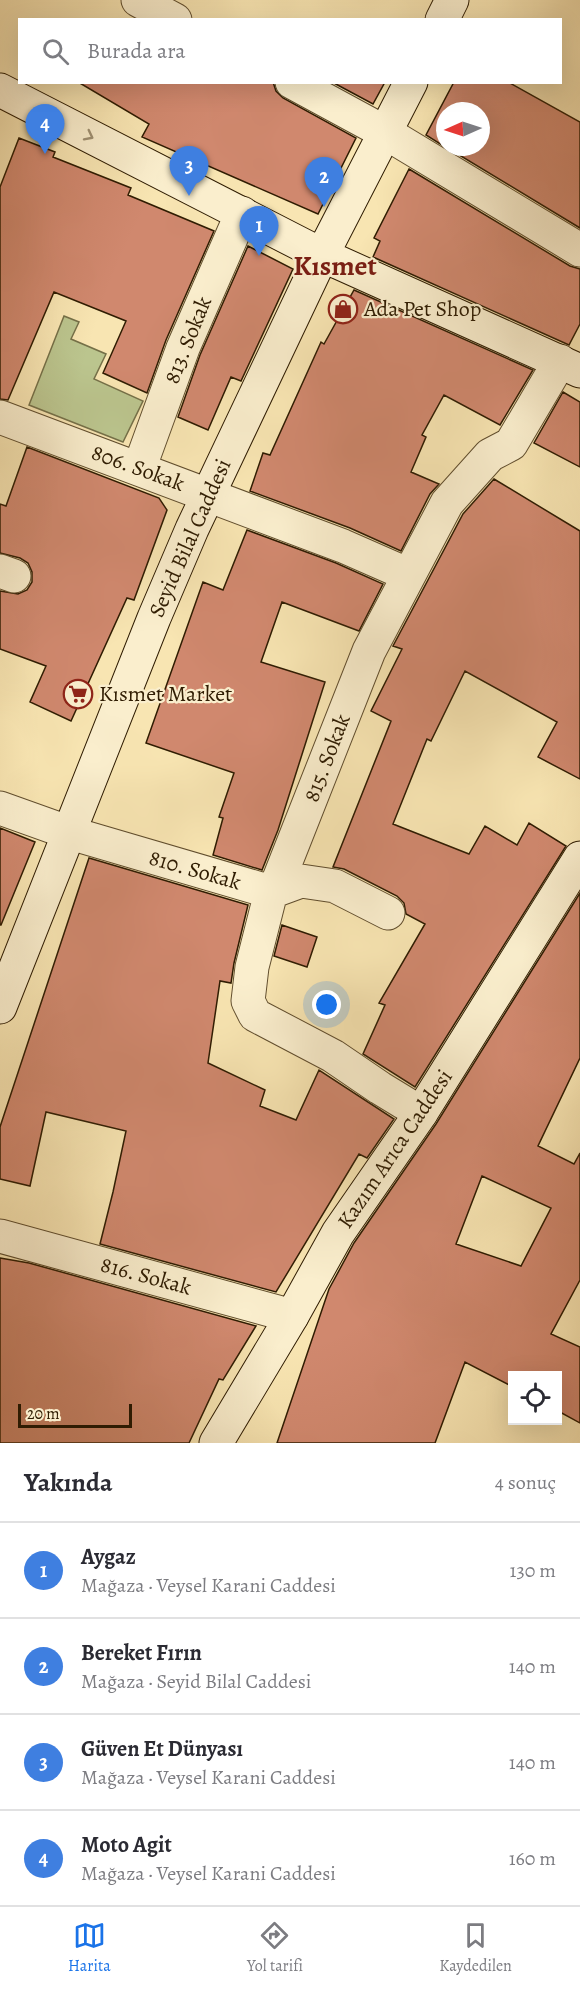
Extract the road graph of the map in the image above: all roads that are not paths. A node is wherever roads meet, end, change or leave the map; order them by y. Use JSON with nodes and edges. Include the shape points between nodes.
{"nodes":[{"id":1,"x":138,"y":0,"type":"edge"},
{"id":2,"x":452,"y":0,"type":"edge"},
{"id":3,"x":171,"y":18,"type":"edge"},
{"id":4,"x":443,"y":18,"type":"edge"},
{"id":5,"x":296,"y":84,"type":"edge"},
{"id":6,"x":410,"y":84,"type":"edge"},
{"id":7,"x":0,"y":90,"type":"edge"},
{"id":8,"x":386,"y":133,"type":"junction"},
{"id":9,"x":242,"y":213,"type":"junction"},
{"id":10,"x":580,"y":250,"type":"edge"},
{"id":11,"x":322,"y":255,"type":"junction"},
{"id":12,"x":570,"y":366,"type":"edge"},
{"id":13,"x":0,"y":417,"type":"edge"},
{"id":14,"x":139,"y":469,"type":"junction"},
{"id":15,"x":208,"y":494,"type":"junction"},
{"id":16,"x":409,"y":575,"type":"junction"},
{"id":17,"x":0,"y":808,"type":"edge"},
{"id":18,"x":70,"y":833,"type":"junction"},
{"id":19,"x":580,"y":858,"type":"edge"},
{"id":20,"x":271,"y":892,"type":"junction"},
{"id":21,"x":388,"y":913,"type":"dead end"},
{"id":22,"x":0,"y":1007,"type":"edge"},
{"id":23,"x":421,"y":1113,"type":"junction"},
{"id":24,"x":0,"y":1236,"type":"edge"},
{"id":25,"x":292,"y":1316,"type":"junction"},
{"id":26,"x":216,"y":1443,"type":"edge"}],
"edges":[{"from":1,"to":3,"type":"street"},
{"from":2,"to":4,"type":"street"},
{"from":5,"to":8,"type":"street"},
{"from":6,"to":8,"type":"street","name":"Seyid Bilal Caddesi"},
{"from":7,"to":9,"type":"street","one_way":true},
{"from":8,"to":10,"type":"street"},
{"from":8,"to":11,"type":"street","name":"Seyid Bilal Caddesi"},
{"from":9,"to":11,"type":"street"},
{"from":9,"to":14,"type":"street","name":"813. Sokak","via":[[183,348]]},
{"from":11,"to":12,"type":"street"},
{"from":11,"to":15,"type":"street","name":"Seyid Bilal Caddesi"},
{"from":12,"to":16,"type":"street","name":"815. Sokak","via":[[511,444],[490,455],[447,503]]},
{"from":13,"to":14,"type":"street","name":"806. Sokak"},
{"from":14,"to":15,"type":"street","name":"806. Sokak"},
{"from":15,"to":16,"type":"street","name":"806. Sokak"},
{"from":15,"to":18,"type":"street","name":"Seyid Bilal Caddesi","via":[[154,618]]},
{"from":16,"to":20,"type":"street","name":"815. Sokak","via":[[369,651]]},
{"from":17,"to":18,"type":"street","name":"810. Sokak"},
{"from":18,"to":20,"type":"street","name":"810. Sokak"},
{"from":18,"to":22,"type":"street","name":"Seyid Bilal Caddesi"},
{"from":19,"to":23,"type":"street","name":"Kazım Arıca Caddesi"},
{"from":20,"to":21,"type":"street","name":"810. Sokak","via":[[301,881],[335,886]]},
{"from":20,"to":23,"type":"street","name":"815. Sokak","via":[[252,967],[248,1001],[255,1015],[333,1056]]},
{"from":23,"to":25,"type":"street","name":"Kazım Arıca Caddesi","via":[[338,1233]]},
{"from":24,"to":25,"type":"street","name":"816. Sokak"},
{"from":25,"to":26,"type":"street","name":"Kazım Arıca Caddesi"}]}
